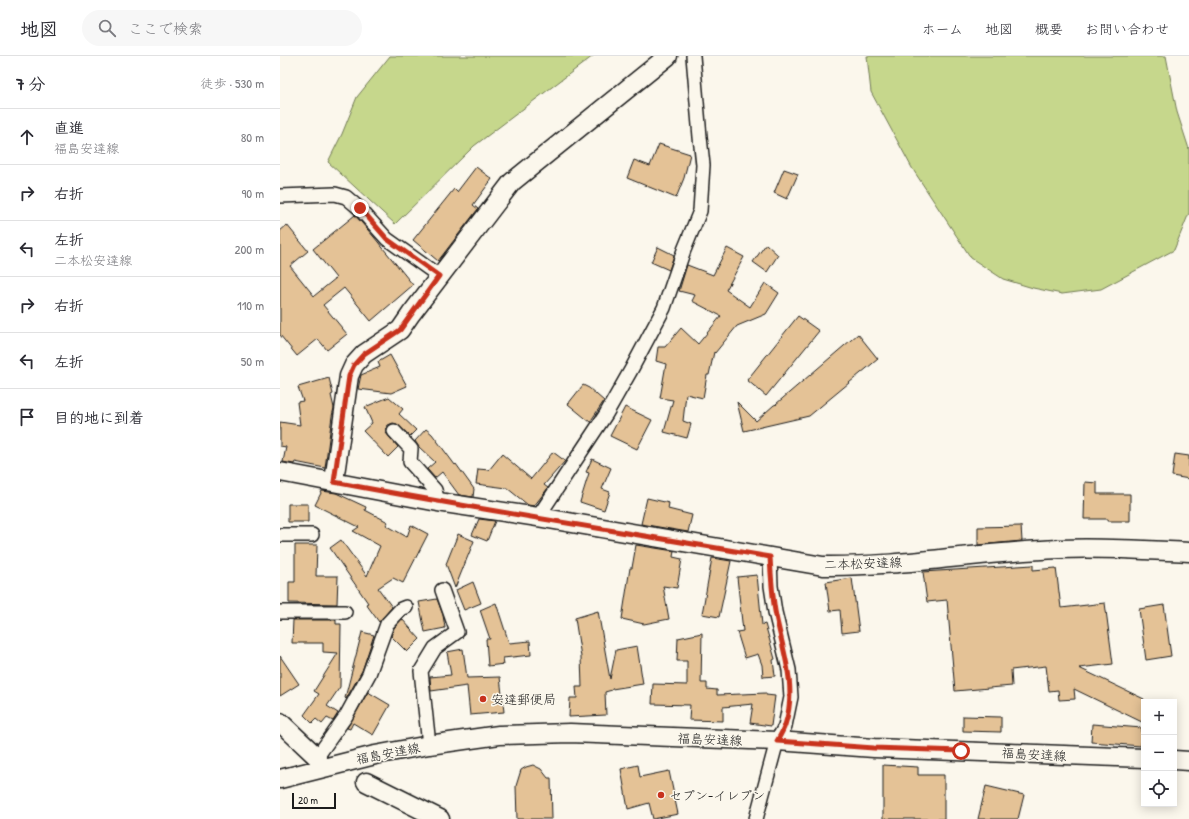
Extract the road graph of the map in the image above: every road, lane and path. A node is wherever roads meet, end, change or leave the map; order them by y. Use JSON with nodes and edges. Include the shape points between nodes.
{"nodes":[{"id":1,"x":668,"y":56,"type":"edge"},
{"id":2,"x":693,"y":56,"type":"edge"},
{"id":3,"x":280,"y":196,"type":"edge"},
{"id":4,"x":439,"y":276,"type":"junction"},
{"id":5,"x":394,"y":431,"type":"dead end"},
{"id":6,"x":280,"y":472,"type":"edge"},
{"id":7,"x":334,"y":482,"type":"junction"},
{"id":8,"x":438,"y":502,"type":"junction"},
{"id":9,"x":538,"y":517,"type":"junction"},
{"id":10,"x":280,"y":535,"type":"edge"},
{"id":11,"x":312,"y":535,"type":"dead end"},
{"id":12,"x":1189,"y":552,"type":"edge"},
{"id":13,"x":770,"y":557,"type":"junction"},
{"id":14,"x":442,"y":590,"type":"dead end"},
{"id":15,"x":406,"y":607,"type":"dead end"},
{"id":16,"x":280,"y":612,"type":"edge"},
{"id":17,"x":345,"y":612,"type":"dead end"},
{"id":18,"x":280,"y":722,"type":"edge"},
{"id":19,"x":777,"y":741,"type":"junction"},
{"id":20,"x":429,"y":745,"type":"junction"},
{"id":21,"x":317,"y":758,"type":"joint"},
{"id":22,"x":1141,"y":758,"type":"edge"},
{"id":23,"x":1177,"y":760,"type":"edge"},
{"id":24,"x":1189,"y":761,"type":"edge"},
{"id":25,"x":280,"y":779,"type":"edge"},
{"id":26,"x":366,"y":782,"type":"dead end"},
{"id":27,"x":440,"y":819,"type":"edge"},
{"id":28,"x":756,"y":819,"type":"edge"}],
"edges":[{"from":1,"to":4,"type":"main road","via":[[512,182]]},
{"from":2,"to":9,"type":"street","via":[[703,165],[700,211],[664,308],[606,414]]},
{"from":3,"to":4,"type":"street","via":[[335,194],[346,197],[360,208],[387,239]]},
{"from":4,"to":7,"type":"main road","via":[[400,330],[364,354],[354,365],[349,376]]},
{"from":5,"to":8,"type":"street","via":[[411,449],[410,462],[435,490]]},
{"from":6,"to":7,"type":"main road","name":"二本松安達線"},
{"from":7,"to":8,"type":"main road","name":"二本松安達線"},
{"from":8,"to":9,"type":"main road","name":"二本松安達線"},
{"from":9,"to":13,"type":"main road","name":"二本松安達線"},
{"from":10,"to":11,"type":"street"},
{"from":12,"to":13,"type":"main road","name":"二本松安達線","via":[[1058,549],[857,566],[822,566]]},
{"from":13,"to":19,"type":"street","via":[[771,586],[789,670],[791,697],[785,726]]},
{"from":14,"to":20,"type":"street","via":[[457,632],[435,648],[421,671]]},
{"from":15,"to":21,"type":"street","via":[[387,624],[369,674],[346,716]]},
{"from":16,"to":17,"type":"street"},
{"from":18,"to":21,"type":"main road"},
{"from":19,"to":20,"type":"main road","name":"福島安達線","via":[[570,733],[499,735]]},
{"from":19,"to":22,"type":"main road","name":"福島安達線","via":[[874,748]]},
{"from":19,"to":28,"type":"street"},
{"from":20,"to":25,"type":"main road","name":"福島安達線","via":[[367,756]]},
{"from":23,"to":24,"type":"main road"},
{"from":26,"to":27,"type":"main road"}]}
